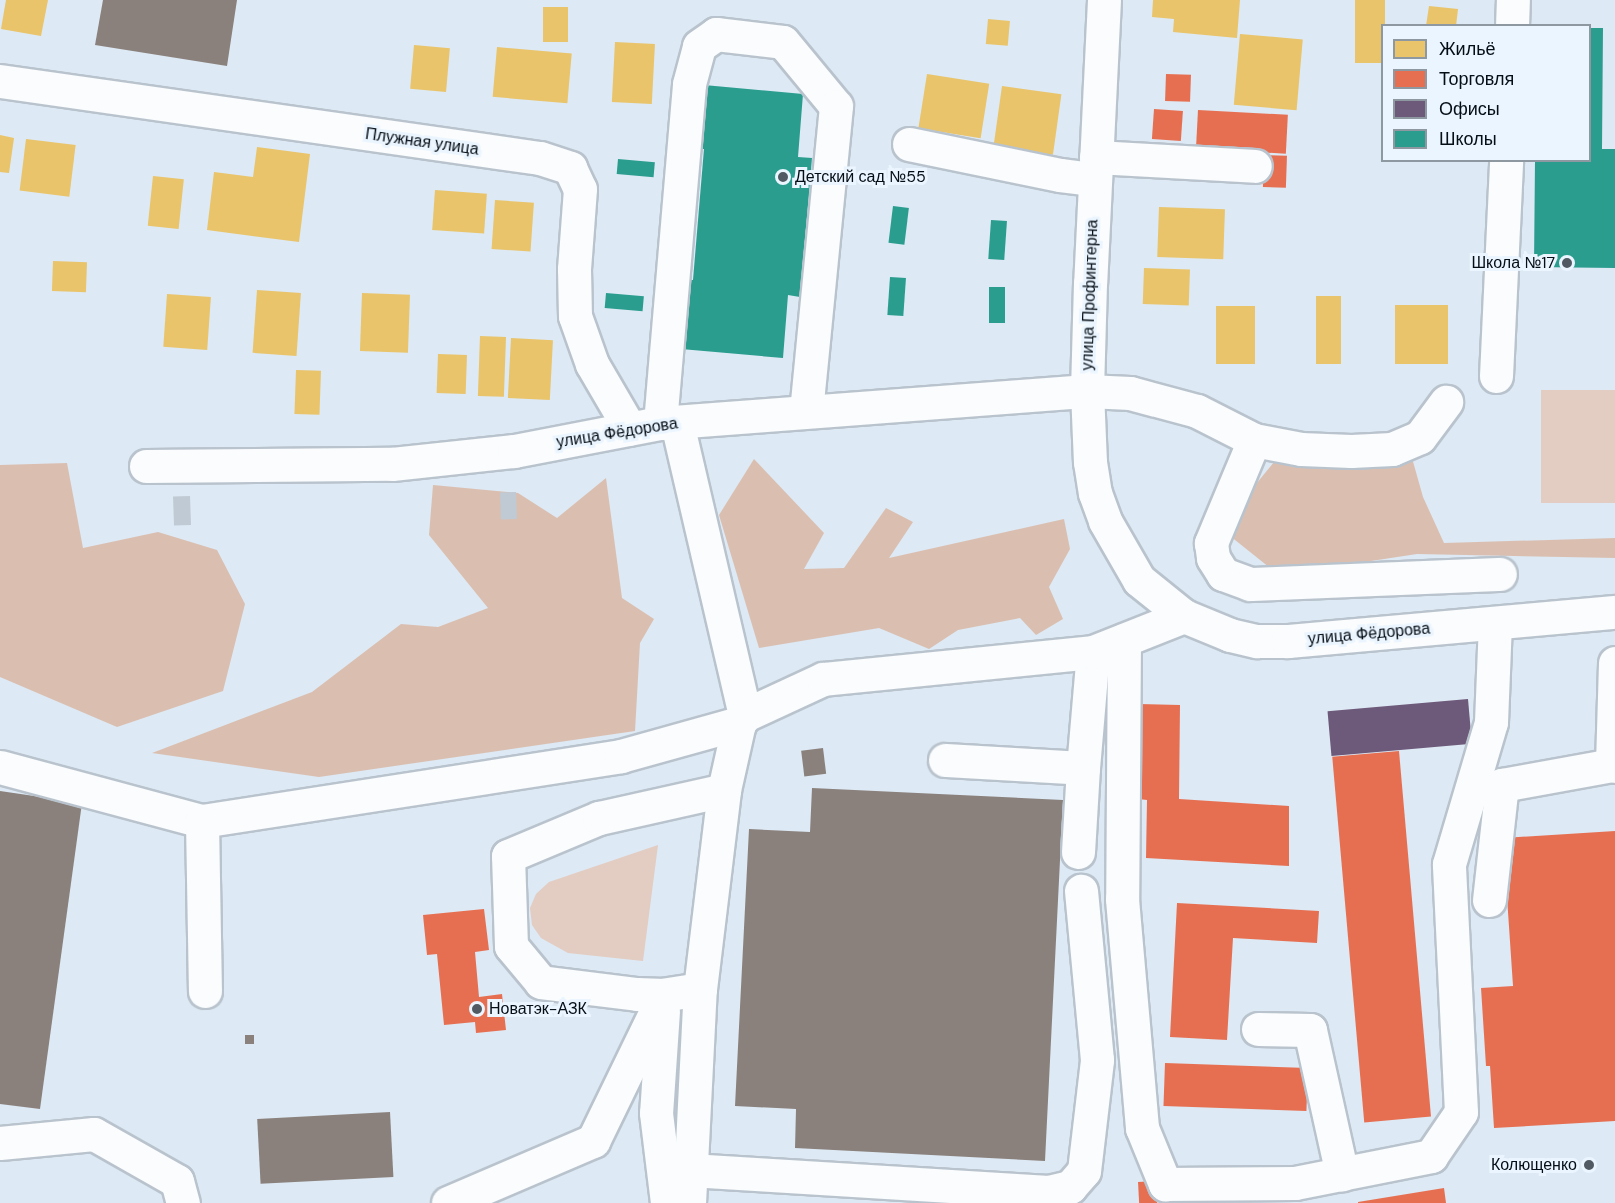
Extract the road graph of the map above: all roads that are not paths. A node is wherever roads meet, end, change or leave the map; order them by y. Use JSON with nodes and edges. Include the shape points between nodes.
{"nodes":[{"id":1,"x":1104,"y":0,"type":"edge"},
{"id":2,"x":1513,"y":0,"type":"edge"},
{"id":3,"x":1512,"y":24,"type":"edge"},
{"id":4,"x":0,"y":81,"type":"edge"},
{"id":5,"x":909,"y":144,"type":"dead end"},
{"id":6,"x":1506,"y":162,"type":"edge"},
{"id":7,"x":1255,"y":165,"type":"dead end"},
{"id":8,"x":1095,"y":168,"type":"junction"},
{"id":9,"x":1496,"y":376,"type":"dead end"},
{"id":10,"x":1087,"y":391,"type":"junction"},
{"id":11,"x":1446,"y":402,"type":"dead end"},
{"id":12,"x":806,"y":412,"type":"junction"},
{"id":13,"x":656,"y":425,"type":"junction"},
{"id":14,"x":1254,"y":440,"type":"junction"},
{"id":15,"x":146,"y":466,"type":"dead end"},
{"id":16,"x":1500,"y":574,"type":"dead end"},
{"id":17,"x":1139,"y":580,"type":"joint"},
{"id":18,"x":1615,"y":612,"type":"edge"},
{"id":19,"x":1184,"y":616,"type":"junction"},
{"id":20,"x":1495,"y":623,"type":"junction"},
{"id":21,"x":1124,"y":640,"type":"junction"},
{"id":22,"x":1093,"y":652,"type":"junction"},
{"id":23,"x":1615,"y":663,"type":"edge"},
{"id":24,"x":742,"y":719,"type":"junction"},
{"id":25,"x":945,"y":760,"type":"dead end"},
{"id":26,"x":1614,"y":766,"type":"edge"},
{"id":27,"x":0,"y":767,"type":"edge"},
{"id":28,"x":1083,"y":768,"type":"junction"},
{"id":29,"x":724,"y":790,"type":"junction"},
{"id":30,"x":202,"y":820,"type":"junction"},
{"id":31,"x":1078,"y":852,"type":"dead end"},
{"id":32,"x":1081,"y":891,"type":"dead end"},
{"id":33,"x":1489,"y":900,"type":"dead end"},
{"id":34,"x":700,"y":989,"type":"junction"},
{"id":35,"x":205,"y":991,"type":"dead end"},
{"id":36,"x":664,"y":995,"type":"junction"},
{"id":37,"x":1258,"y":1029,"type":"dead end"},
{"id":38,"x":0,"y":1143,"type":"edge"},
{"id":39,"x":690,"y":1170,"type":"junction"},
{"id":40,"x":1342,"y":1174,"type":"junction"},
{"id":41,"x":183,"y":1203,"type":"edge"},
{"id":42,"x":448,"y":1203,"type":"edge"},
{"id":43,"x":667,"y":1203,"type":"edge"},
{"id":44,"x":689,"y":1203,"type":"edge"}],
"edges":[{"from":1,"to":8,"type":"street","name":"улица Профинтерна"},
{"from":2,"to":3,"type":"street"},
{"from":4,"to":13,"type":"street","name":"Плужная улица","via":[[528,157],[570,168],[580,189],[575,316],[592,364]]},
{"from":5,"to":8,"type":"street","via":[[1060,175]]},
{"from":6,"to":9,"type":"street"},
{"from":7,"to":8,"type":"street"},
{"from":8,"to":10,"type":"street","name":"улица Профинтерна"},
{"from":10,"to":12,"type":"street","name":"улица Фёдорова"},
{"from":10,"to":14,"type":"street","name":"улица Фёдорова","via":[[1130,393],[1197,411]]},
{"from":10,"to":17,"type":"street","name":"улица Профинтерна","via":[[1095,493],[1110,531]]},
{"from":11,"to":14,"type":"street","name":"улица Фёдорова","via":[[1420,437],[1392,449],[1301,449]]},
{"from":12,"to":13,"type":"street","name":"улица Фёдорова"},
{"from":12,"to":13,"type":"street","via":[[836,106],[783,42],[716,34],[699,46],[689,84]]},
{"from":13,"to":15,"type":"street","name":"улица Фёдорова","via":[[514,451],[392,464]]},
{"from":13,"to":24,"type":"street"},
{"from":14,"to":16,"type":"street","via":[[1211,543],[1213,558],[1223,574],[1250,584]]},
{"from":17,"to":19,"type":"street","name":"улица Фёдорова"},
{"from":18,"to":20,"type":"street","name":"улица Фёдорова"},
{"from":19,"to":20,"type":"street","name":"улица Фёдорова","via":[[1230,635],[1257,641]]},
{"from":19,"to":21,"type":"street"},
{"from":20,"to":40,"type":"street","via":[[1491,722],[1449,864],[1461,1112],[1431,1156]]},
{"from":21,"to":22,"type":"street"},
{"from":21,"to":40,"type":"street","via":[[1122,899],[1142,1128],[1165,1185],[1295,1183]]},
{"from":22,"to":24,"type":"street","via":[[823,680]]},
{"from":22,"to":28,"type":"street"},
{"from":23,"to":26,"type":"street"},
{"from":24,"to":29,"type":"street"},
{"from":24,"to":30,"type":"street","via":[[621,756]]},
{"from":25,"to":28,"type":"street"},
{"from":26,"to":33,"type":"street","via":[[1502,785]]},
{"from":27,"to":30,"type":"street"},
{"from":28,"to":31,"type":"street"},
{"from":29,"to":34,"type":"street"},
{"from":29,"to":36,"type":"street","via":[[599,818],[508,856],[511,946],[541,982]]},
{"from":30,"to":35,"type":"street"},
{"from":32,"to":39,"type":"street","via":[[1097,1060],[1084,1171],[1070,1186],[1048,1192]]},
{"from":34,"to":36,"type":"street"},
{"from":34,"to":39,"type":"street"},
{"from":36,"to":42,"type":"street","via":[[593,1141]]},
{"from":36,"to":43,"type":"street","via":[[656,1113]]},
{"from":37,"to":40,"type":"street","via":[[1310,1030]]},
{"from":38,"to":41,"type":"street","via":[[94,1134],[177,1181]]},
{"from":39,"to":44,"type":"street"}]}
